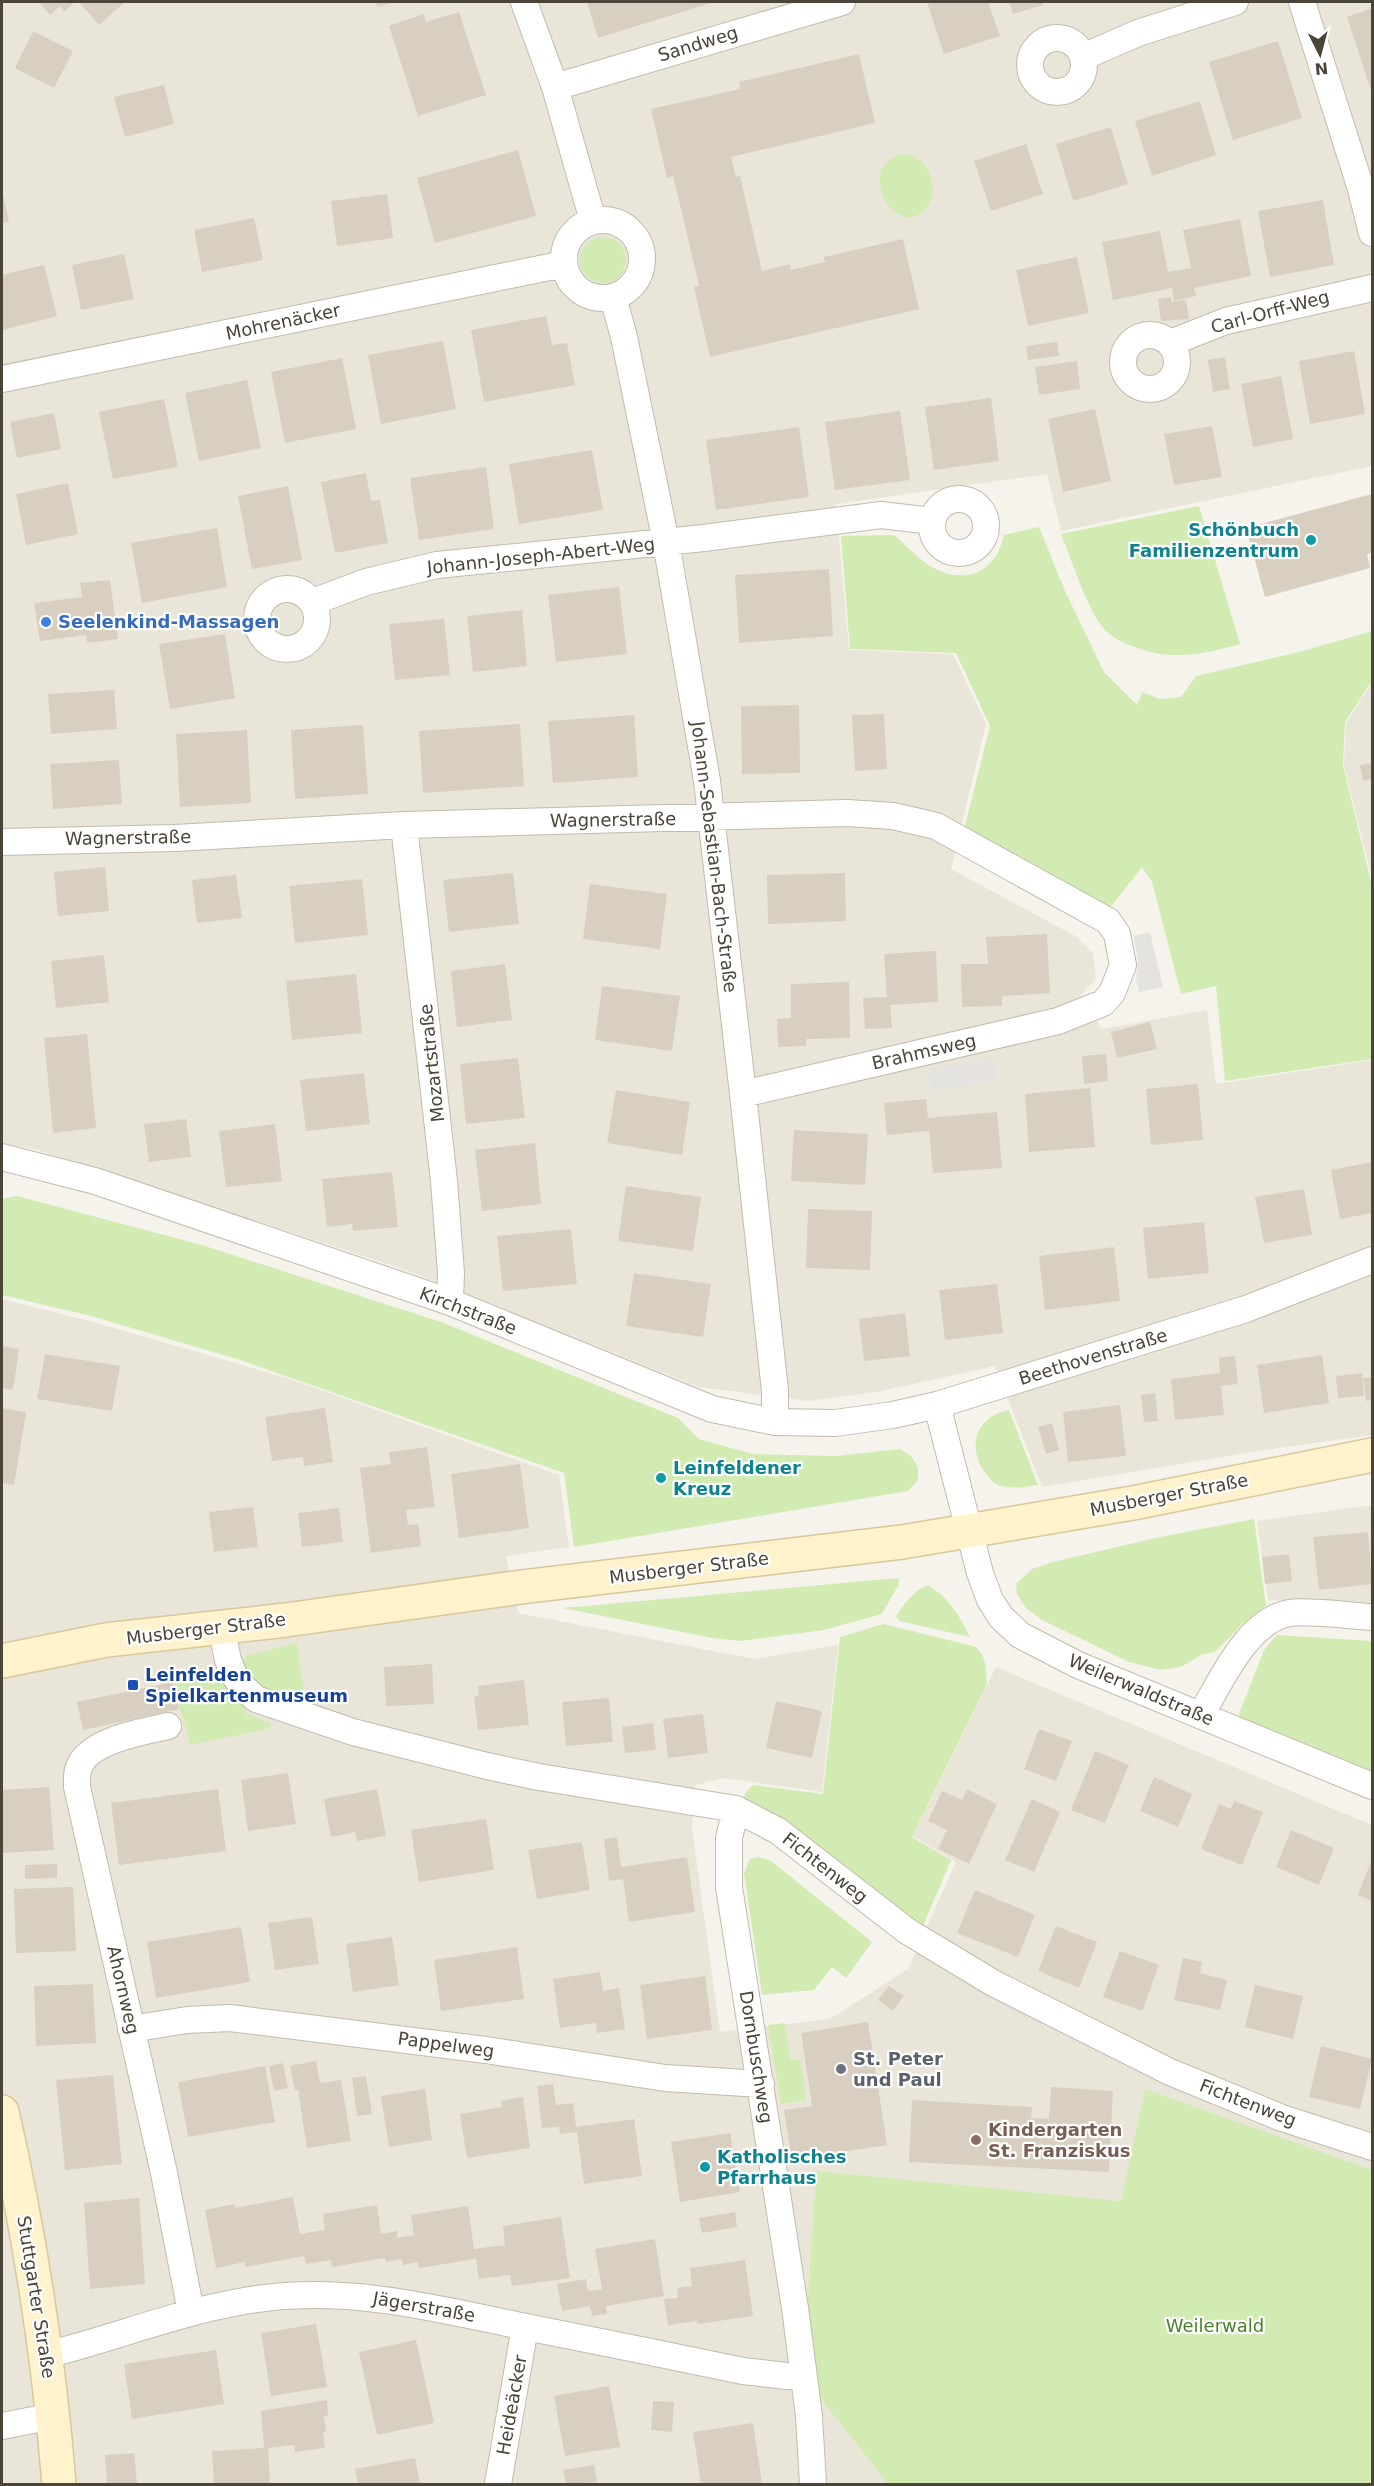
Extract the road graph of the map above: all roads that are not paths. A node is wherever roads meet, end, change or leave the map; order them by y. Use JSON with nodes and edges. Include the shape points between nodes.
{"nodes":[{"id":1,"x":524,"y":2,"type":"edge"},
{"id":2,"x":842,"y":2,"type":"edge"},
{"id":3,"x":1235,"y":2,"type":"edge"},
{"id":4,"x":1302,"y":2,"type":"edge"},
{"id":5,"x":1083,"y":57,"type":"dead end"},
{"id":6,"x":555,"y":87,"type":"junction"},
{"id":7,"x":593,"y":221,"type":"junction"},
{"id":8,"x":1372,"y":233,"type":"edge"},
{"id":9,"x":564,"y":264,"type":"junction"},
{"id":10,"x":1372,"y":288,"type":"edge"},
{"id":11,"x":613,"y":297,"type":"junction"},
{"id":12,"x":1170,"y":343,"type":"dead end"},
{"id":13,"x":2,"y":379,"type":"edge"},
{"id":14,"x":932,"y":521,"type":"dead end"},
{"id":15,"x":666,"y":542,"type":"junction"},
{"id":16,"x":313,"y":602,"type":"dead end"},
{"id":17,"x":711,"y":818,"type":"junction"},
{"id":18,"x":404,"y":825,"type":"junction"},
{"id":19,"x":2,"y":842,"type":"edge"},
{"id":20,"x":1103,"y":1003,"type":"joint"},
{"id":21,"x":743,"y":1094,"type":"junction"},
{"id":22,"x":2,"y":1157,"type":"edge"},
{"id":23,"x":1372,"y":1260,"type":"edge"},
{"id":24,"x":450,"y":1302,"type":"junction"},
{"id":25,"x":937,"y":1405,"type":"junction"},
{"id":26,"x":775,"y":1422,"type":"junction"},
{"id":27,"x":1372,"y":1455,"type":"edge"},
{"id":28,"x":970,"y":1532,"type":"junction"},
{"id":29,"x":1372,"y":1617,"type":"edge"},
{"id":30,"x":222,"y":1627,"type":"junction"},
{"id":31,"x":2,"y":1661,"type":"edge"},
{"id":32,"x":1201,"y":1715,"type":"junction"},
{"id":33,"x":168,"y":1726,"type":"dead end"},
{"id":34,"x":1372,"y":1786,"type":"edge"},
{"id":35,"x":736,"y":1809,"type":"junction"},
{"id":36,"x":131,"y":2029,"type":"junction"},
{"id":37,"x":761,"y":2084,"type":"junction"},
{"id":38,"x":2,"y":2112,"type":"edge"},
{"id":39,"x":1372,"y":2147,"type":"edge"},
{"id":40,"x":191,"y":2312,"type":"junction"},
{"id":41,"x":525,"y":2326,"type":"junction"},
{"id":42,"x":46,"y":2355,"type":"junction"},
{"id":43,"x":803,"y":2376,"type":"junction"},
{"id":44,"x":53,"y":2416,"type":"junction"},
{"id":45,"x":2,"y":2426,"type":"edge"},
{"id":46,"x":59,"y":2484,"type":"edge"},
{"id":47,"x":498,"y":2484,"type":"edge"},
{"id":48,"x":813,"y":2484,"type":"edge"}],
"edges":[{"from":1,"to":6,"type":"street"},
{"from":2,"to":6,"type":"street","name":"Sandweg"},
{"from":3,"to":5,"type":"street","via":[[1138,33]]},
{"from":4,"to":8,"type":"street"},
{"from":6,"to":7,"type":"street"},
{"from":7,"to":9,"type":"street","via":[[570,237]]},
{"from":7,"to":11,"type":"street","via":[[620,223],[631,231],[641,249],[641,269],[635,282]]},
{"from":9,"to":11,"type":"street","via":[[576,288],[593,297]]},
{"from":9,"to":13,"type":"street","name":"Mohrenäcker"},
{"from":10,"to":12,"type":"street","name":"Carl-Orff-Weg","via":[[1226,321]]},
{"from":11,"to":15,"type":"street","name":"Johann-Sebastian-Bach-Straße"},
{"from":14,"to":15,"type":"street","name":"Johann-Joseph-Abert-Weg","via":[[881,515]]},
{"from":15,"to":16,"type":"street","name":"Johann-Joseph-Abert-Weg","via":[[437,565],[366,582]]},
{"from":15,"to":17,"type":"street","name":"Johann-Sebastian-Bach-Straße"},
{"from":17,"to":18,"type":"street","name":"Wagnerstraße"},
{"from":17,"to":20,"type":"street","name":"Wagnerstraße","via":[[847,813],[893,816],[936,826],[1108,921],[1117,934],[1123,965],[1112,993]]},
{"from":17,"to":21,"type":"street","name":"Johann-Sebastian-Bach-Straße"},
{"from":18,"to":19,"type":"street","name":"Wagnerstraße","via":[[175,838]]},
{"from":18,"to":24,"type":"street","name":"Mozartstraße","via":[[444,1181]]},
{"from":20,"to":21,"type":"street","name":"Brahmsweg","via":[[1058,1021]]},
{"from":21,"to":26,"type":"street","name":"Johann-Sebastian-Bach-Straße","via":[[775,1391]]},
{"from":22,"to":24,"type":"street","name":"Kirchstraße","via":[[95,1181]]},
{"from":23,"to":25,"type":"street","name":"Beethovenstraße","via":[[1246,1309]]},
{"from":24,"to":26,"type":"street","name":"Kirchstraße","via":[[712,1409]]},
{"from":25,"to":26,"type":"street","name":"Kirchstraße","via":[[835,1423]]},
{"from":25,"to":28,"type":"street"},
{"from":27,"to":28,"type":"main road","name":"Musberger Straße"},
{"from":28,"to":30,"type":"main road","name":"Musberger Straße"},
{"from":28,"to":32,"type":"street","name":"Weilerwaldstraße","via":[[990,1600],[1020,1635],[1078,1665]]},
{"from":29,"to":32,"type":"street","via":[[1292,1613],[1276,1616],[1254,1632]]},
{"from":30,"to":31,"type":"main road","name":"Musberger Straße","via":[[106,1640]]},
{"from":30,"to":35,"type":"street","name":"Fichtenweg","via":[[228,1660],[243,1687],[256,1699],[275,1706],[439,1755],[538,1777]]},
{"from":32,"to":34,"type":"street","name":"Weilerwaldstraße"},
{"from":33,"to":36,"type":"street","name":"Ahornweg","via":[[105,1744],[81,1761],[77,1773]]},
{"from":35,"to":37,"type":"street","name":"Dornbuschweg","via":[[729,1838],[729,1887]]},
{"from":35,"to":39,"type":"street","name":"Fichtenweg","via":[[778,1831],[933,1949],[993,1983],[1181,2077],[1282,2118]]},
{"from":36,"to":37,"type":"street","name":"Pappelweg","via":[[230,2018],[665,2078]]},
{"from":36,"to":40,"type":"street","name":"Ahornweg"},
{"from":37,"to":43,"type":"street","name":"Dornbuschweg"},
{"from":38,"to":42,"type":"main road","name":"Stuttgarter Straße","via":[[32,2256]]},
{"from":40,"to":41,"type":"street","name":"Jägerstraße","via":[[264,2298],[331,2295],[393,2300]]},
{"from":40,"to":42,"type":"street","name":"Jägerstraße"},
{"from":41,"to":43,"type":"street","name":"Jägerstraße","via":[[743,2371]]},
{"from":41,"to":47,"type":"street","name":"Heideäcker"},
{"from":42,"to":44,"type":"main road","name":"Stuttgarter Straße"},
{"from":43,"to":48,"type":"street","name":"Dornbuschweg"},
{"from":44,"to":45,"type":"street"},
{"from":44,"to":46,"type":"main road","name":"Stuttgarter Straße"}]}
